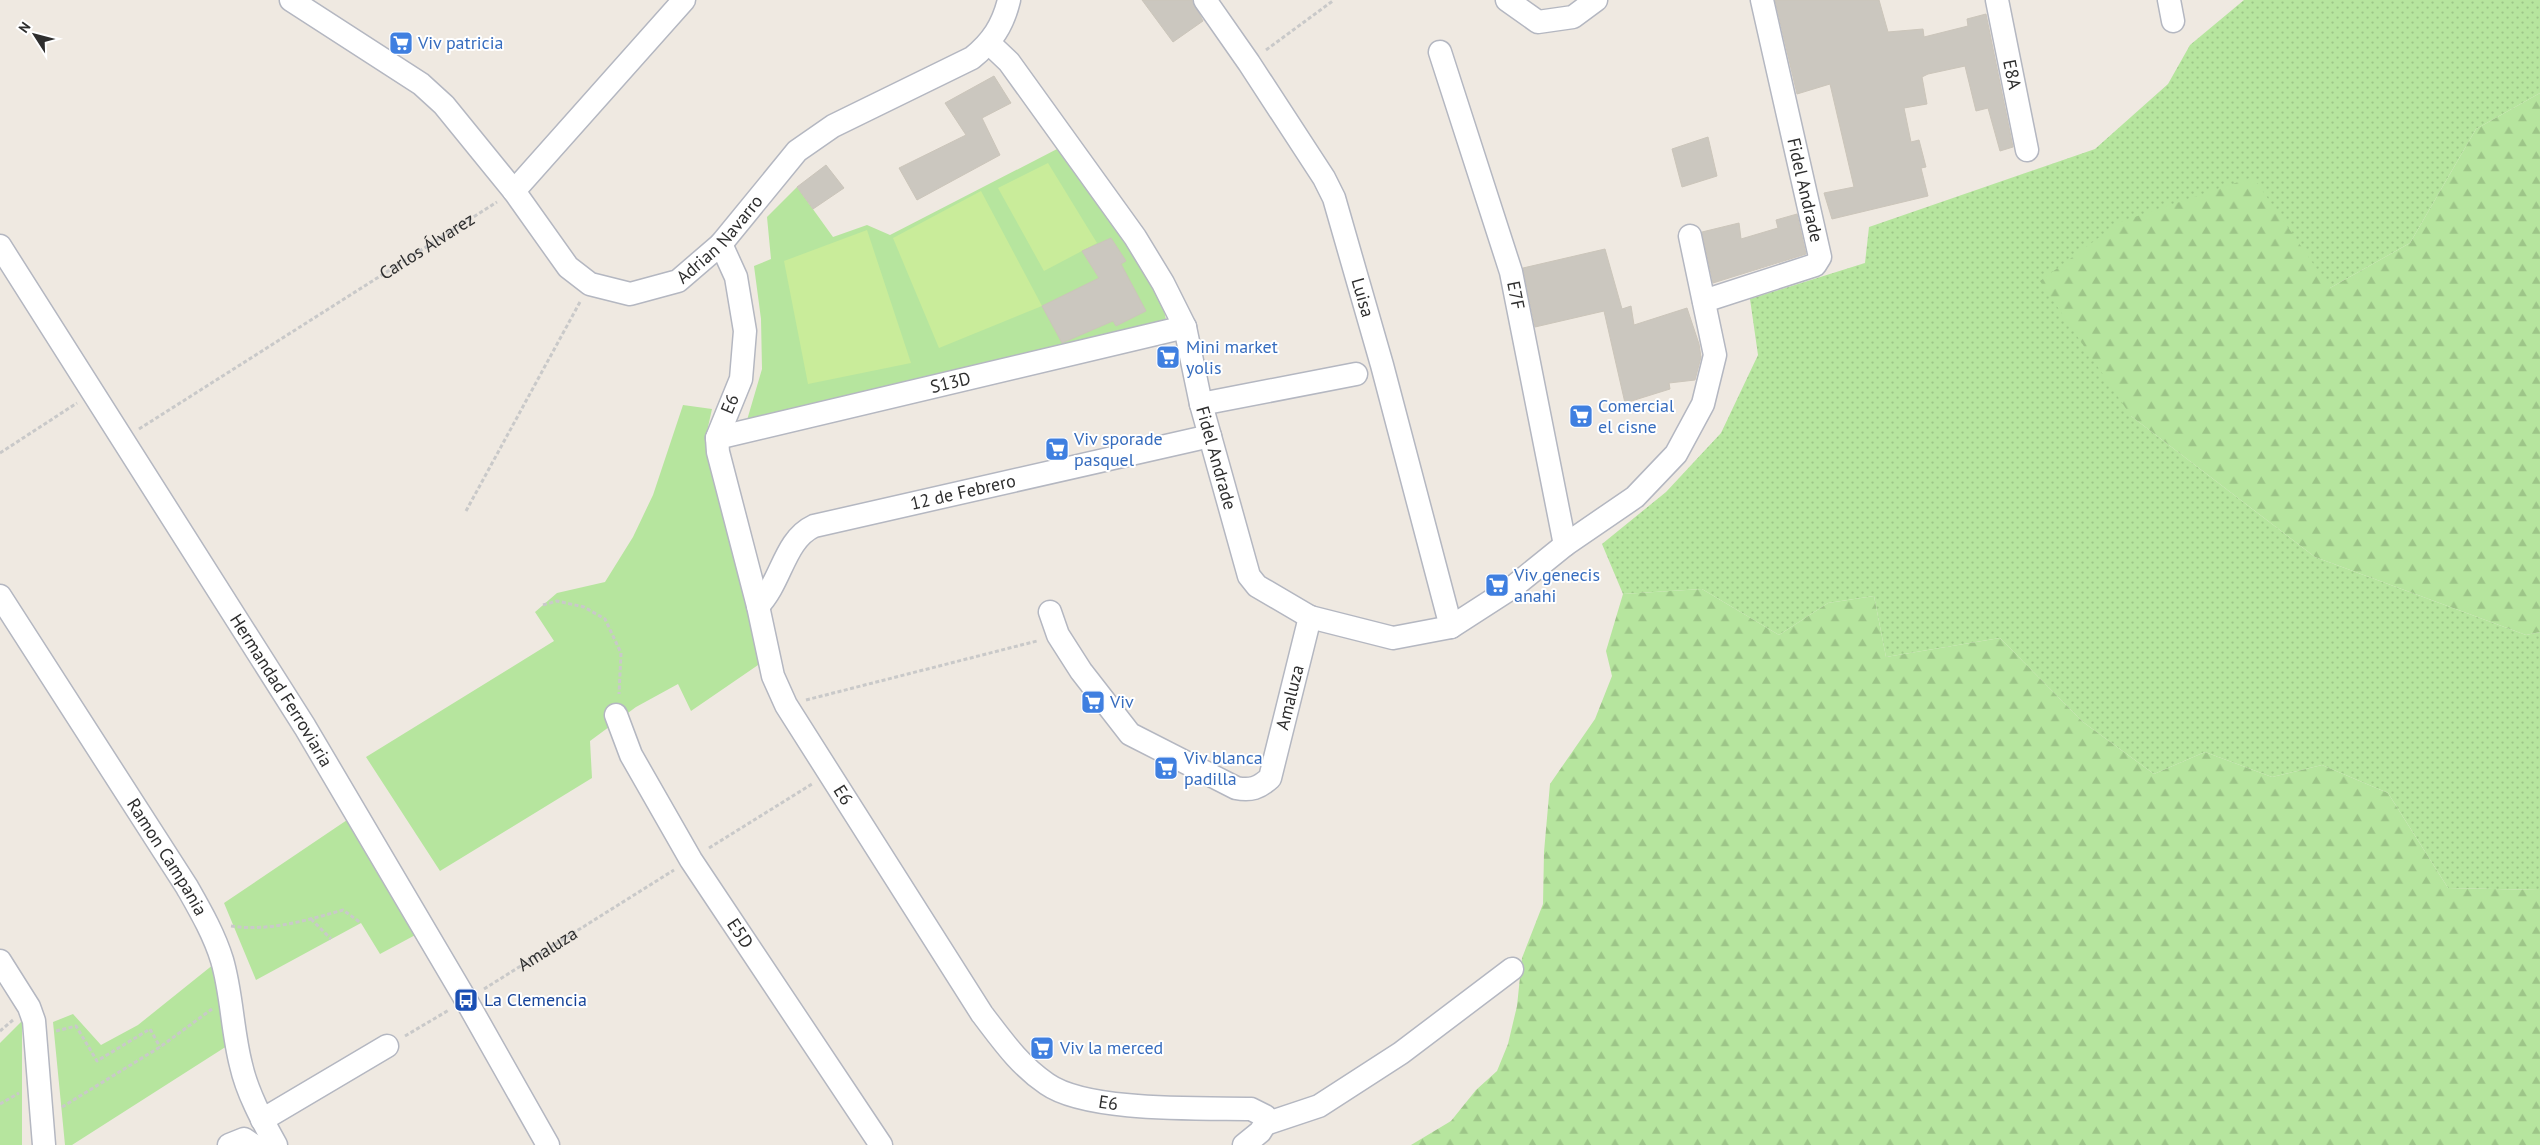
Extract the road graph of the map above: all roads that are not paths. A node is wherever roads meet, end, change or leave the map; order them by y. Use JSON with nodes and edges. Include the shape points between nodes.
{"nodes":[{"id":1,"x":291,"y":0,"type":"edge"},
{"id":2,"x":684,"y":0,"type":"edge"},
{"id":3,"x":1009,"y":0,"type":"edge"},
{"id":4,"x":1205,"y":0,"type":"edge"},
{"id":5,"x":1507,"y":0,"type":"edge"},
{"id":6,"x":1596,"y":0,"type":"edge"},
{"id":7,"x":1762,"y":0,"type":"edge"},
{"id":8,"x":1996,"y":0,"type":"edge"},
{"id":9,"x":990,"y":43,"type":"junction"},
{"id":10,"x":1440,"y":52,"type":"dead end"},
{"id":11,"x":2027,"y":150,"type":"dead end"},
{"id":12,"x":514,"y":191,"type":"junction"},
{"id":13,"x":1690,"y":236,"type":"dead end"},
{"id":14,"x":721,"y":244,"type":"junction"},
{"id":15,"x":0,"y":246,"type":"edge"},
{"id":16,"x":1704,"y":301,"type":"junction"},
{"id":17,"x":1185,"y":327,"type":"junction"},
{"id":18,"x":1356,"y":374,"type":"dead end"},
{"id":19,"x":1202,"y":404,"type":"junction"},
{"id":20,"x":1210,"y":436,"type":"junction"},
{"id":21,"x":717,"y":438,"type":"junction"},
{"id":22,"x":1565,"y":545,"type":"junction"},
{"id":23,"x":0,"y":596,"type":"edge"},
{"id":24,"x":758,"y":606,"type":"junction"},
{"id":25,"x":1050,"y":612,"type":"dead end"},
{"id":26,"x":1310,"y":617,"type":"junction"},
{"id":27,"x":1451,"y":627,"type":"junction"},
{"id":28,"x":616,"y":714,"type":"road end"},
{"id":29,"x":0,"y":962,"type":"edge"},
{"id":30,"x":1512,"y":970,"type":"dead end"},
{"id":31,"x":387,"y":1046,"type":"road end"},
{"id":32,"x":262,"y":1120,"type":"junction"},
{"id":33,"x":1265,"y":1124,"type":"junction"},
{"id":34,"x":44,"y":1145,"type":"edge"},
{"id":35,"x":229,"y":1145,"type":"edge"},
{"id":36,"x":253,"y":1145,"type":"edge"},
{"id":37,"x":276,"y":1145,"type":"edge"},
{"id":38,"x":548,"y":1145,"type":"edge"},
{"id":39,"x":880,"y":1145,"type":"edge"},
{"id":40,"x":1244,"y":1145,"type":"edge"}],
"edges":[{"from":1,"to":12,"type":"street","name":"Adrian Navarro","via":[[421,84],[444,105]]},
{"from":2,"to":12,"type":"street"},
{"from":3,"to":9,"type":"street","name":"Adrian Navarro","via":[[1004,18]]},
{"from":4,"to":27,"type":"street","name":"Luisa","via":[[1324,178],[1334,198]]},
{"from":5,"to":6,"type":"street","via":[[1538,22],[1574,17]]},
{"from":7,"to":16,"type":"street","name":"Fidel Andrade","via":[[1820,257],[1815,265]]},
{"from":8,"to":11,"type":"street","name":"E8A"},
{"from":9,"to":14,"type":"street","name":"Adrian Navarro","via":[[972,58],[834,126],[797,151]]},
{"from":9,"to":17,"type":"street","name":"Fidel Andrade","via":[[1009,62],[1135,237]]},
{"from":10,"to":22,"type":"street","name":"E7F","via":[[1510,272]]},
{"from":12,"to":14,"type":"street","name":"Adrian Navarro","via":[[568,267],[590,284],[630,294],[678,281]]},
{"from":13,"to":16,"type":"street","name":"Fidel Andrade"},
{"from":14,"to":21,"type":"street","name":"E6","via":[[736,277],[745,331],[741,379]]},
{"from":15,"to":38,"type":"street","name":"Hermandad Ferroviaria","via":[[305,728]]},
{"from":16,"to":22,"type":"street","name":"Fidel Andrade","via":[[1715,355],[1703,404],[1676,454],[1635,497]]},
{"from":17,"to":19,"type":"street","name":"Fidel Andrade"},
{"from":17,"to":21,"type":"street","name":"S13D"},
{"from":18,"to":19,"type":"street"},
{"from":19,"to":20,"type":"street","name":"Fidel Andrade"},
{"from":20,"to":24,"type":"street","name":"12 de Febrero","via":[[814,526],[795,539],[770,594]]},
{"from":20,"to":26,"type":"street","name":"Fidel Andrade","via":[[1249,576],[1257,586]]},
{"from":21,"to":24,"type":"street","name":"E6"},
{"from":22,"to":27,"type":"street","name":"Fidel Andrade","via":[[1514,586]]},
{"from":23,"to":32,"type":"street","name":"Ramon Campania","via":[[187,887],[206,922],[222,958],[241,1066]]},
{"from":24,"to":33,"type":"street","name":"E6","via":[[773,676],[786,706],[982,1014],[1019,1062],[1048,1085],[1081,1097],[1149,1107],[1251,1109],[1264,1116]]},
{"from":25,"to":26,"type":"street","name":"Amaluza","via":[[1058,635],[1124,728],[1139,740],[1248,791],[1270,778]]},
{"from":26,"to":27,"type":"street","name":"Fidel Andrade","via":[[1393,638]]},
{"from":28,"to":39,"type":"street","name":"E5D","via":[[631,755],[691,860]]},
{"from":29,"to":34,"type":"street","via":[[32,1014]]},
{"from":30,"to":33,"type":"street","via":[[1401,1053],[1319,1106]]},
{"from":31,"to":32,"type":"street"},
{"from":32,"to":37,"type":"street","name":"Ramon Campania"},
{"from":33,"to":40,"type":"street"},
{"from":35,"to":36,"type":"street","via":[[244,1139]]}]}
